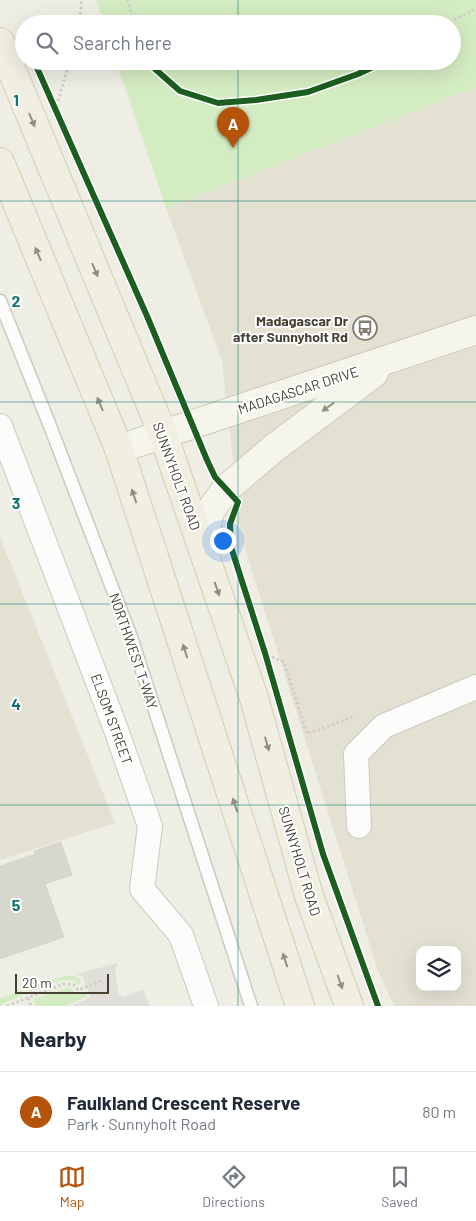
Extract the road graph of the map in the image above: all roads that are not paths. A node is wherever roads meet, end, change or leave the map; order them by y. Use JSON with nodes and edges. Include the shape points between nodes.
{"nodes":[{"id":1,"x":0,"y":42,"type":"edge"},
{"id":2,"x":0,"y":162,"type":"edge"},
{"id":3,"x":0,"y":301,"type":"edge"},
{"id":4,"x":476,"y":330,"type":"edge"},
{"id":5,"x":396,"y":357,"type":"junction"},
{"id":6,"x":0,"y":426,"type":"edge"},
{"id":7,"x":163,"y":434,"type":"junction"},
{"id":8,"x":119,"y":449,"type":"junction"},
{"id":9,"x":201,"y":543,"type":"junction"},
{"id":10,"x":476,"y":687,"type":"edge"},
{"id":11,"x":359,"y":826,"type":"dead end"},
{"id":12,"x":206,"y":1006,"type":"edge"},
{"id":13,"x":251,"y":1006,"type":"edge"},
{"id":14,"x":300,"y":1006,"type":"edge"},
{"id":15,"x":349,"y":1006,"type":"edge"}],
"edges":[{"from":1,"to":7,"type":"main road","name":"SUNNYHOLT ROAD","one_way":true},
{"from":8,"to":2,"type":"main road","one_way":true},
{"from":3,"to":13,"type":"lane","name":"NORTHWEST T-WAY","via":[[131,637]]},
{"from":4,"to":5,"type":"street","name":"MADAGASCAR DRIVE"},
{"from":5,"to":7,"type":"street","name":"MADAGASCAR DRIVE"},
{"from":5,"to":9,"type":"street","one_way":true,"via":[[274,448],[226,489],[211,510]]},
{"from":6,"to":12,"type":"street","name":"ELSOM STREET","via":[[150,826],[142,889],[181,935]]},
{"from":7,"to":8,"type":"street","name":"MADAGASCAR DRIVE"},
{"from":7,"to":9,"type":"main road","name":"SUNNYHOLT ROAD"},
{"from":14,"to":8,"type":"main road","one_way":true},
{"from":9,"to":15,"type":"main road","name":"SUNNYHOLT ROAD","one_way":true,"via":[[254,698],[309,896]]},
{"from":10,"to":11,"type":"street","via":[[384,726],[356,754]]}]}
